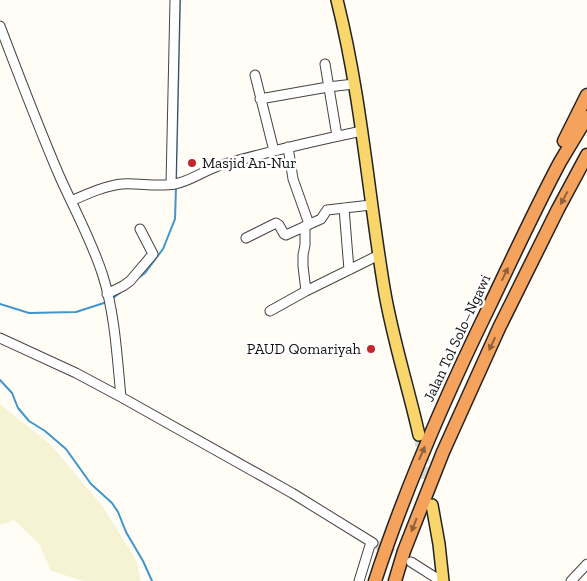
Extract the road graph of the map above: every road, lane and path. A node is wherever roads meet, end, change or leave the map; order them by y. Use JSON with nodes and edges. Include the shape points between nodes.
{"nodes":[{"id":1,"x":175,"y":0,"type":"edge"},
{"id":2,"x":337,"y":0,"type":"edge"},
{"id":3,"x":0,"y":26,"type":"edge"},
{"id":4,"x":325,"y":64,"type":"dead end"},
{"id":5,"x":255,"y":75,"type":"dead end"},
{"id":6,"x":354,"y":84,"type":"junction"},
{"id":7,"x":328,"y":87,"type":"junction"},
{"id":8,"x":587,"y":95,"type":"edge"},
{"id":9,"x":260,"y":99,"type":"junction"},
{"id":10,"x":587,"y":117,"type":"edge"},
{"id":11,"x":362,"y":131,"type":"junction"},
{"id":12,"x":337,"y":136,"type":"junction"},
{"id":13,"x":288,"y":147,"type":"junction"},
{"id":14,"x":274,"y":150,"type":"junction"},
{"id":15,"x":587,"y":155,"type":"edge"},
{"id":16,"x":173,"y":184,"type":"junction"},
{"id":17,"x":71,"y":201,"type":"junction"},
{"id":18,"x":371,"y":205,"type":"junction"},
{"id":19,"x":344,"y":208,"type":"junction"},
{"id":20,"x":307,"y":225,"type":"junction"},
{"id":21,"x":140,"y":229,"type":"dead end"},
{"id":22,"x":525,"y":232,"type":"junction"},
{"id":23,"x":246,"y":238,"type":"dead end"},
{"id":24,"x":379,"y":255,"type":"junction"},
{"id":25,"x":349,"y":270,"type":"junction"},
{"id":26,"x":306,"y":291,"type":"junction"},
{"id":27,"x":107,"y":295,"type":"junction"},
{"id":28,"x":270,"y":310,"type":"dead end"},
{"id":29,"x":0,"y":338,"type":"edge"},
{"id":30,"x":121,"y":397,"type":"junction"},
{"id":31,"x":419,"y":435,"type":"tunnel mouth"},
{"id":32,"x":432,"y":506,"type":"dead end"},
{"id":33,"x":411,"y":562,"type":"tunnel mouth"},
{"id":34,"x":587,"y":564,"type":"edge"},
{"id":35,"x":360,"y":581,"type":"edge"},
{"id":36,"x":375,"y":581,"type":"edge"},
{"id":37,"x":395,"y":581,"type":"edge"},
{"id":38,"x":442,"y":581,"type":"edge"},
{"id":39,"x":571,"y":581,"type":"edge"}],
"edges":[{"from":1,"to":16,"type":"street"},
{"from":2,"to":6,"type":"main road"},
{"from":3,"to":17,"type":"street"},
{"from":4,"to":7,"type":"street"},
{"from":5,"to":9,"type":"street"},
{"from":6,"to":7,"type":"street"},
{"from":6,"to":11,"type":"main road"},
{"from":7,"to":9,"type":"street"},
{"from":7,"to":12,"type":"street"},
{"from":8,"to":22,"type":"highway","via":[[558,152]]},
{"from":9,"to":14,"type":"street"},
{"from":10,"to":22,"type":"highway","name":"Jalan Tol Solo–Ngawi"},
{"from":11,"to":12,"type":"street"},
{"from":11,"to":18,"type":"main road"},
{"from":12,"to":13,"type":"street"},
{"from":13,"to":14,"type":"street"},
{"from":13,"to":20,"type":"street","via":[[293,179]]},
{"from":14,"to":16,"type":"street"},
{"from":15,"to":37,"type":"highway","one_way":true,"via":[[499,328],[442,452]]},
{"from":16,"to":17,"type":"street","via":[[121,184]]},
{"from":17,"to":27,"type":"street","via":[[99,264]]},
{"from":18,"to":19,"type":"street"},
{"from":18,"to":24,"type":"main road"},
{"from":19,"to":20,"type":"street","via":[[327,210],[321,219]]},
{"from":19,"to":25,"type":"street"},
{"from":20,"to":23,"type":"street","via":[[286,235],[276,223]]},
{"from":20,"to":26,"type":"street","via":[[303,260]]},
{"from":21,"to":27,"type":"street","via":[[153,254],[126,284]]},
{"from":36,"to":22,"type":"highway","name":"Jalan Tol Solo–Ngawi","one_way":true,"via":[[417,465]]},
{"from":24,"to":25,"type":"street"},
{"from":24,"to":31,"type":"main road","via":[[390,322]]},
{"from":25,"to":26,"type":"street"},
{"from":26,"to":28,"type":"street"},
{"from":27,"to":30,"type":"street"},
{"from":29,"to":30,"type":"street"},
{"from":30,"to":35,"type":"street","via":[[372,542]]},
{"from":32,"to":38,"type":"main road"},
{"from":33,"to":38,"type":"street"},
{"from":34,"to":39,"type":"street"}]}
